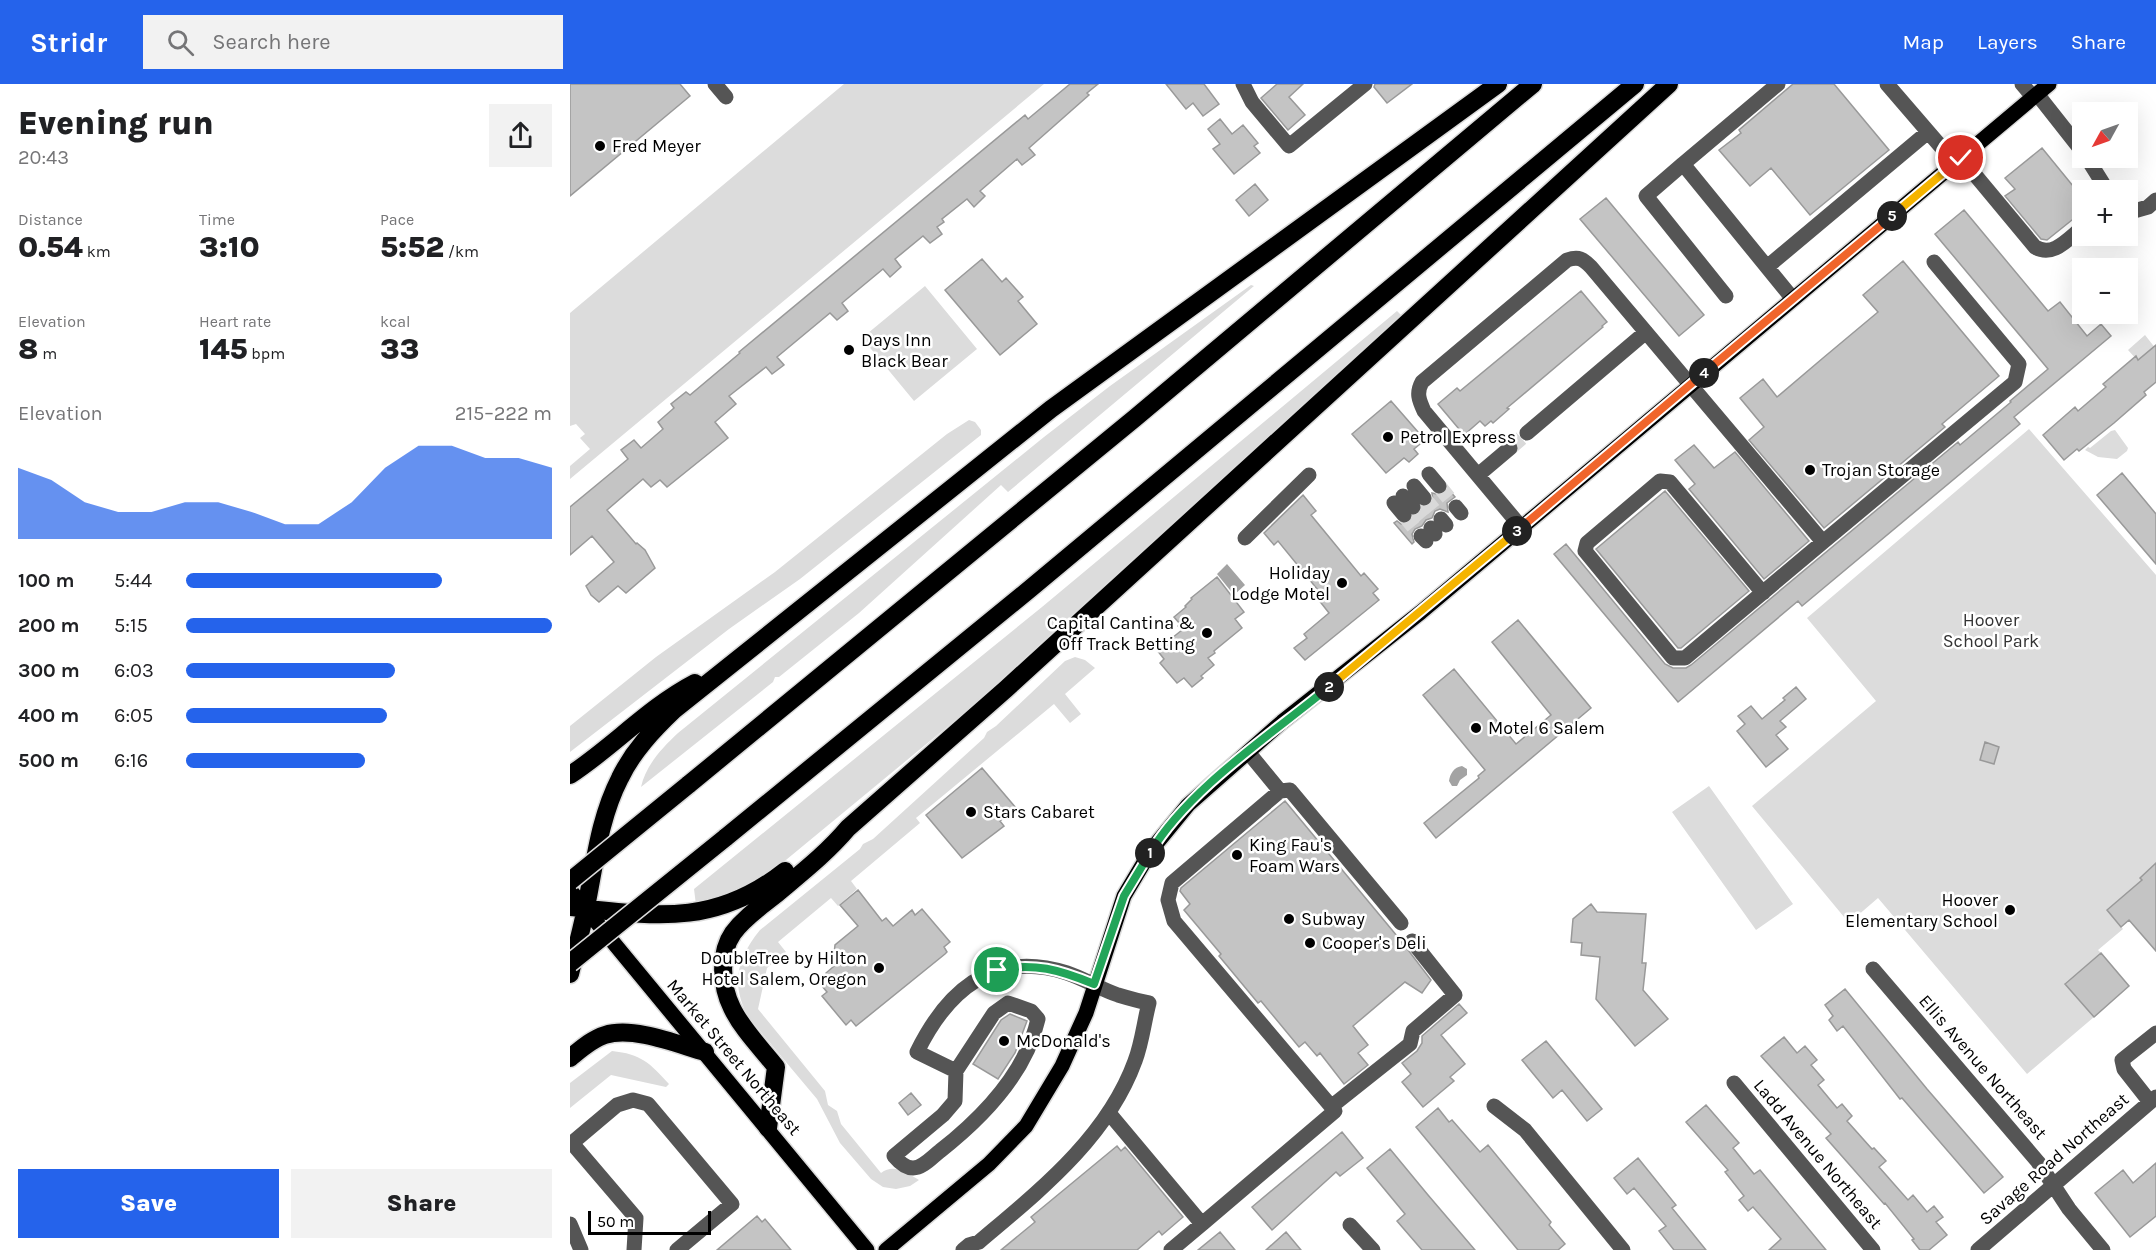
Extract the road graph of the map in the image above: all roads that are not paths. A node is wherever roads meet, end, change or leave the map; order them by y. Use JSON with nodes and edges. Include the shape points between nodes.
{"nodes":[{"id":1,"x":715,"y":84,"type":"edge"},
{"id":2,"x":1243,"y":84,"type":"edge"},
{"id":3,"x":1365,"y":84,"type":"edge"},
{"id":4,"x":1498,"y":84,"type":"edge"},
{"id":5,"x":1533,"y":84,"type":"edge"},
{"id":6,"x":1635,"y":84,"type":"edge"},
{"id":7,"x":1669,"y":84,"type":"edge"},
{"id":8,"x":1778,"y":84,"type":"edge"},
{"id":9,"x":1887,"y":84,"type":"edge"},
{"id":10,"x":2022,"y":84,"type":"edge"},
{"id":11,"x":2049,"y":84,"type":"edge"},
{"id":12,"x":2035,"y":96,"type":"junction"},
{"id":13,"x":726,"y":97,"type":"dead end"},
{"id":14,"x":1928,"y":132,"type":"junction"},
{"id":15,"x":2072,"y":139,"type":"edge"},
{"id":16,"x":1958,"y":161,"type":"junction"},
{"id":17,"x":1683,"y":164,"type":"junction"},
{"id":18,"x":2156,"y":200,"type":"edge"},
{"id":19,"x":2138,"y":210,"type":"edge"},
{"id":20,"x":2072,"y":236,"type":"edge"},
{"id":21,"x":1934,"y":262,"type":"dead end"},
{"id":22,"x":1767,"y":267,"type":"junction"},
{"id":23,"x":1726,"y":296,"type":"dead end"},
{"id":24,"x":1793,"y":299,"type":"junction"},
{"id":25,"x":1646,"y":332,"type":"junction"},
{"id":26,"x":1690,"y":385,"type":"junction"},
{"id":27,"x":1527,"y":433,"type":"tunnel mouth"},
{"id":28,"x":1510,"y":448,"type":"tunnel mouth"},
{"id":29,"x":1309,"y":475,"type":"dead end"},
{"id":30,"x":1478,"y":475,"type":"junction"},
{"id":31,"x":1521,"y":527,"type":"junction"},
{"id":32,"x":1245,"y":538,"type":"dead end"},
{"id":33,"x":1823,"y":542,"type":"junction"},
{"id":34,"x":1763,"y":592,"type":"junction"},
{"id":35,"x":731,"y":664,"type":"junction"},
{"id":36,"x":1248,"y":752,"type":"junction"},
{"id":37,"x":570,"y":775,"type":"edge"},
{"id":38,"x":1280,"y":791,"type":"junction"},
{"id":39,"x":848,"y":828,"type":"junction"},
{"id":40,"x":570,"y":881,"type":"edge"},
{"id":41,"x":570,"y":890,"type":"edge"},
{"id":42,"x":578,"y":908,"type":"edge"},
{"id":43,"x":1401,"y":923,"type":"dead end"},
{"id":44,"x":1412,"y":941,"type":"dead end"},
{"id":45,"x":570,"y":963,"type":"edge"},
{"id":46,"x":1873,"y":969,"type":"dead end"},
{"id":47,"x":570,"y":974,"type":"edge"},
{"id":48,"x":1094,"y":984,"type":"junction"},
{"id":49,"x":2156,"y":1033,"type":"edge"},
{"id":50,"x":705,"y":1052,"type":"junction"},
{"id":51,"x":570,"y":1058,"type":"edge"},
{"id":52,"x":956,"y":1071,"type":"junction"},
{"id":53,"x":1734,"y":1083,"type":"dead end"},
{"id":54,"x":2153,"y":1099,"type":"edge"},
{"id":55,"x":1332,"y":1106,"type":"junction"},
{"id":56,"x":1494,"y":1107,"type":"dead end"},
{"id":57,"x":1109,"y":1113,"type":"junction"},
{"id":58,"x":768,"y":1128,"type":"junction"},
{"id":59,"x":2053,"y":1185,"type":"junction"},
{"id":60,"x":570,"y":1224,"type":"edge"},
{"id":61,"x":1202,"y":1224,"type":"junction"},
{"id":62,"x":1350,"y":1225,"type":"dead end"},
{"id":63,"x":581,"y":1250,"type":"edge"},
{"id":64,"x":634,"y":1250,"type":"edge"},
{"id":65,"x":677,"y":1250,"type":"edge"},
{"id":66,"x":867,"y":1250,"type":"edge"},
{"id":67,"x":886,"y":1250,"type":"edge"},
{"id":68,"x":963,"y":1250,"type":"edge"},
{"id":69,"x":1171,"y":1250,"type":"edge"},
{"id":70,"x":1373,"y":1250,"type":"edge"},
{"id":71,"x":1623,"y":1250,"type":"edge"},
{"id":72,"x":1873,"y":1250,"type":"edge"},
{"id":73,"x":1978,"y":1250,"type":"edge"},
{"id":74,"x":2103,"y":1250,"type":"edge"}],
"edges":[{"from":1,"to":13,"type":"street"},
{"from":2,"to":3,"type":"street","via":[[1252,102],[1289,146]]},
{"from":4,"to":35,"type":"highway","via":[[1051,409]]},
{"from":5,"to":40,"type":"highway","bridge":true,"via":[[1135,418]]},
{"from":6,"to":45,"type":"highway","bridge":true,"via":[[1031,588]]},
{"from":7,"to":39,"type":"highway","via":[[1006,689]]},
{"from":8,"to":17,"type":"street"},
{"from":9,"to":14,"type":"street"},
{"from":10,"to":12,"type":"street"},
{"from":11,"to":12,"type":"main road"},
{"from":12,"to":15,"type":"street"},
{"from":12,"to":16,"type":"main road"},
{"from":14,"to":16,"type":"street"},
{"from":14,"to":22,"type":"street"},
{"from":16,"to":20,"type":"street","via":[[2035,246],[2056,249]]},
{"from":16,"to":24,"type":"main road"},
{"from":17,"to":22,"type":"street"},
{"from":17,"to":23,"type":"street","via":[[1646,196]]},
{"from":18,"to":19,"type":"street"},
{"from":21,"to":33,"type":"street","via":[[2019,364],[2015,382]]},
{"from":22,"to":24,"type":"street"},
{"from":24,"to":26,"type":"main road"},
{"from":25,"to":26,"type":"street"},
{"from":25,"to":27,"type":"street"},
{"from":25,"to":30,"type":"street","via":[[1591,267],[1575,257],[1422,382],[1418,389],[1424,411]]},
{"from":26,"to":31,"type":"main road"},
{"from":26,"to":33,"type":"street"},
{"from":28,"to":30,"type":"street"},
{"from":29,"to":32,"type":"street"},
{"from":30,"to":31,"type":"street"},
{"from":31,"to":36,"type":"main road"},
{"from":33,"to":34,"type":"street"},
{"from":34,"to":34,"type":"street","via":[[1685,658],[1673,658],[1585,551],[1587,543],[1660,481],[1670,482]]},
{"from":35,"to":37,"type":"highway","via":[[674,693]]},
{"from":35,"to":42,"type":"highway","via":[[652,732],[620,776],[606,809]]},
{"from":36,"to":38,"type":"street"},
{"from":36,"to":48,"type":"main road","via":[[1188,805],[1152,849],[1124,896]]},
{"from":38,"to":43,"type":"street","via":[[1290,790]]},
{"from":38,"to":55,"type":"street","via":[[1172,883],[1168,900],[1174,921]]},
{"from":39,"to":42,"type":"highway","via":[[758,891],[724,906],[656,915]]},
{"from":39,"to":58,"type":"highway","via":[[830,850],[746,918],[728,945],[723,971],[732,1008],[776,1066]]},
{"from":41,"to":42,"type":"main road","name":"Market Street Northeast"},
{"from":42,"to":47,"type":"highway"},
{"from":42,"to":50,"type":"main road","name":"Market Street Northeast"},
{"from":44,"to":55,"type":"street","via":[[1455,995],[1413,1031],[1410,1044]]},
{"from":46,"to":59,"type":"street","name":"Ellis Avenue Northeast","via":[[2038,1162]]},
{"from":48,"to":52,"type":"street","via":[[1067,973],[1027,965],[982,977],[948,1003],[917,1052]]},
{"from":48,"to":57,"type":"street","via":[[1116,995],[1149,1003],[1136,1060]]},
{"from":48,"to":67,"type":"main road","via":[[1086,1013],[1066,1056],[1026,1126],[989,1164]]},
{"from":49,"to":54,"type":"street","via":[[2122,1060],[2124,1069]]},
{"from":50,"to":51,"type":"highway","via":[[616,1032],[596,1039]]},
{"from":50,"to":58,"type":"main road","name":"Market Street Northeast"},
{"from":52,"to":52,"type":"street","via":[[994,1013],[1008,1003],[1031,1011],[1038,1019],[1023,1057],[988,1108],[921,1166],[901,1164],[894,1156],[955,1101]]},
{"from":53,"to":72,"type":"street","name":"Ladd Avenue Northeast"},
{"from":54,"to":59,"type":"street","name":"Savage Road Northeast"},
{"from":55,"to":61,"type":"street","via":[[1335,1111]]},
{"from":56,"to":71,"type":"street","via":[[1525,1130]]},
{"from":57,"to":61,"type":"street"},
{"from":57,"to":68,"type":"street","via":[[1047,1184],[979,1242]]},
{"from":58,"to":66,"type":"main road","name":"Market Street Northeast"},
{"from":59,"to":73,"type":"street","name":"Savage Road Northeast"},
{"from":59,"to":74,"type":"street","name":"Ellis Avenue Northeast"},
{"from":60,"to":63,"type":"street"},
{"from":61,"to":69,"type":"street"},
{"from":62,"to":70,"type":"street"},
{"from":64,"to":65,"type":"street","via":[[636,1218],[572,1143],[617,1105],[633,1100],[648,1104],[732,1204]]}]}
